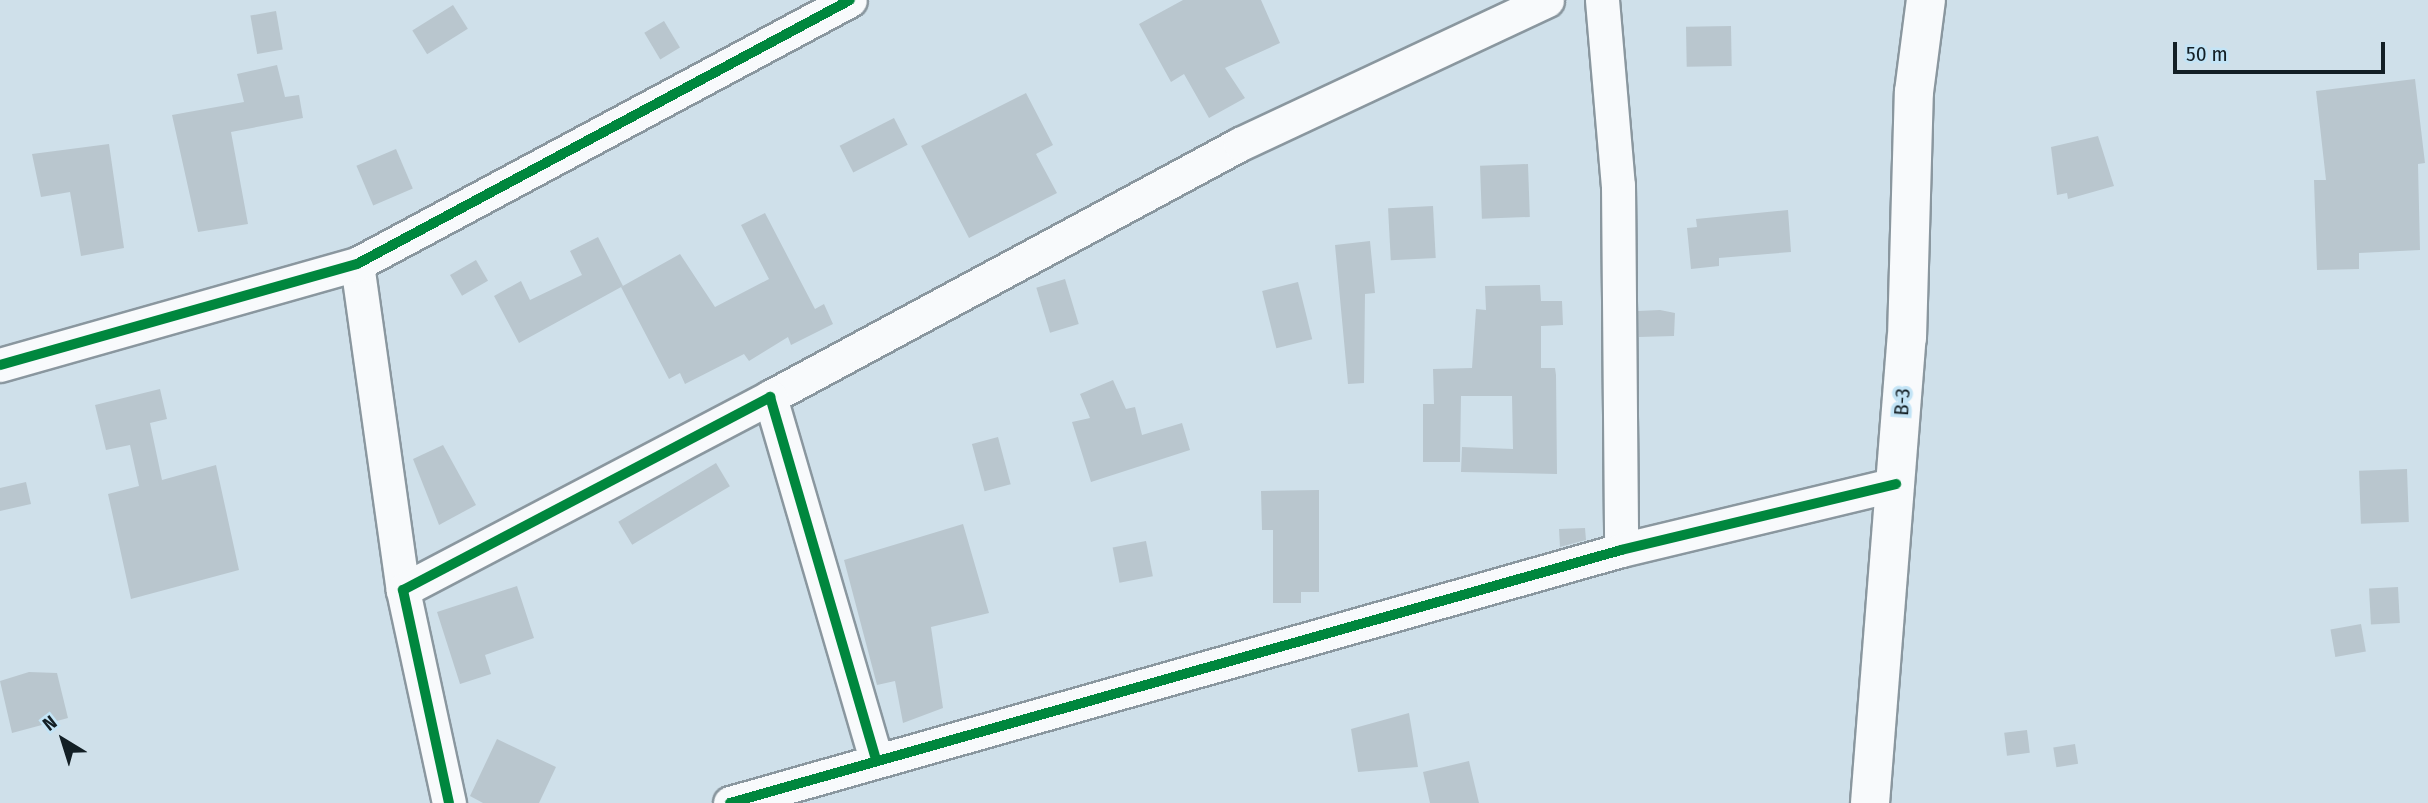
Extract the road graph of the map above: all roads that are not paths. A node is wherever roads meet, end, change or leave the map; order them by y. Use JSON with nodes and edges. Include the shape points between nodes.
{"nodes":[{"id":1,"x":850,"y":0,"type":"edge"},
{"id":2,"x":1547,"y":0,"type":"edge"},
{"id":3,"x":1602,"y":0,"type":"edge"},
{"id":4,"x":1926,"y":0,"type":"edge"},
{"id":5,"x":357,"y":264,"type":"junction"},
{"id":6,"x":0,"y":365,"type":"edge"},
{"id":7,"x":770,"y":397,"type":"junction"},
{"id":8,"x":1896,"y":484,"type":"junction"},
{"id":9,"x":1620,"y":550,"type":"junction"},
{"id":10,"x":403,"y":590,"type":"junction"},
{"id":11,"x":876,"y":759,"type":"junction"},
{"id":12,"x":449,"y":803,"type":"edge"},
{"id":13,"x":730,"y":803,"type":"edge"},
{"id":14,"x":1870,"y":803,"type":"edge"}],
"edges":[{"from":1,"to":5,"type":"street"},
{"from":2,"to":7,"type":"street","via":[[1240,144]]},
{"from":3,"to":9,"type":"street","via":[[1618,185]]},
{"from":4,"to":8,"type":"main road","name":"B-3","via":[[1914,92]]},
{"from":5,"to":6,"type":"street"},
{"from":5,"to":10,"type":"street"},
{"from":7,"to":10,"type":"street"},
{"from":7,"to":11,"type":"street"},
{"from":8,"to":9,"type":"street"},
{"from":8,"to":14,"type":"main road","name":"B-3"},
{"from":9,"to":11,"type":"street"},
{"from":10,"to":12,"type":"street"},
{"from":11,"to":13,"type":"street"}]}
